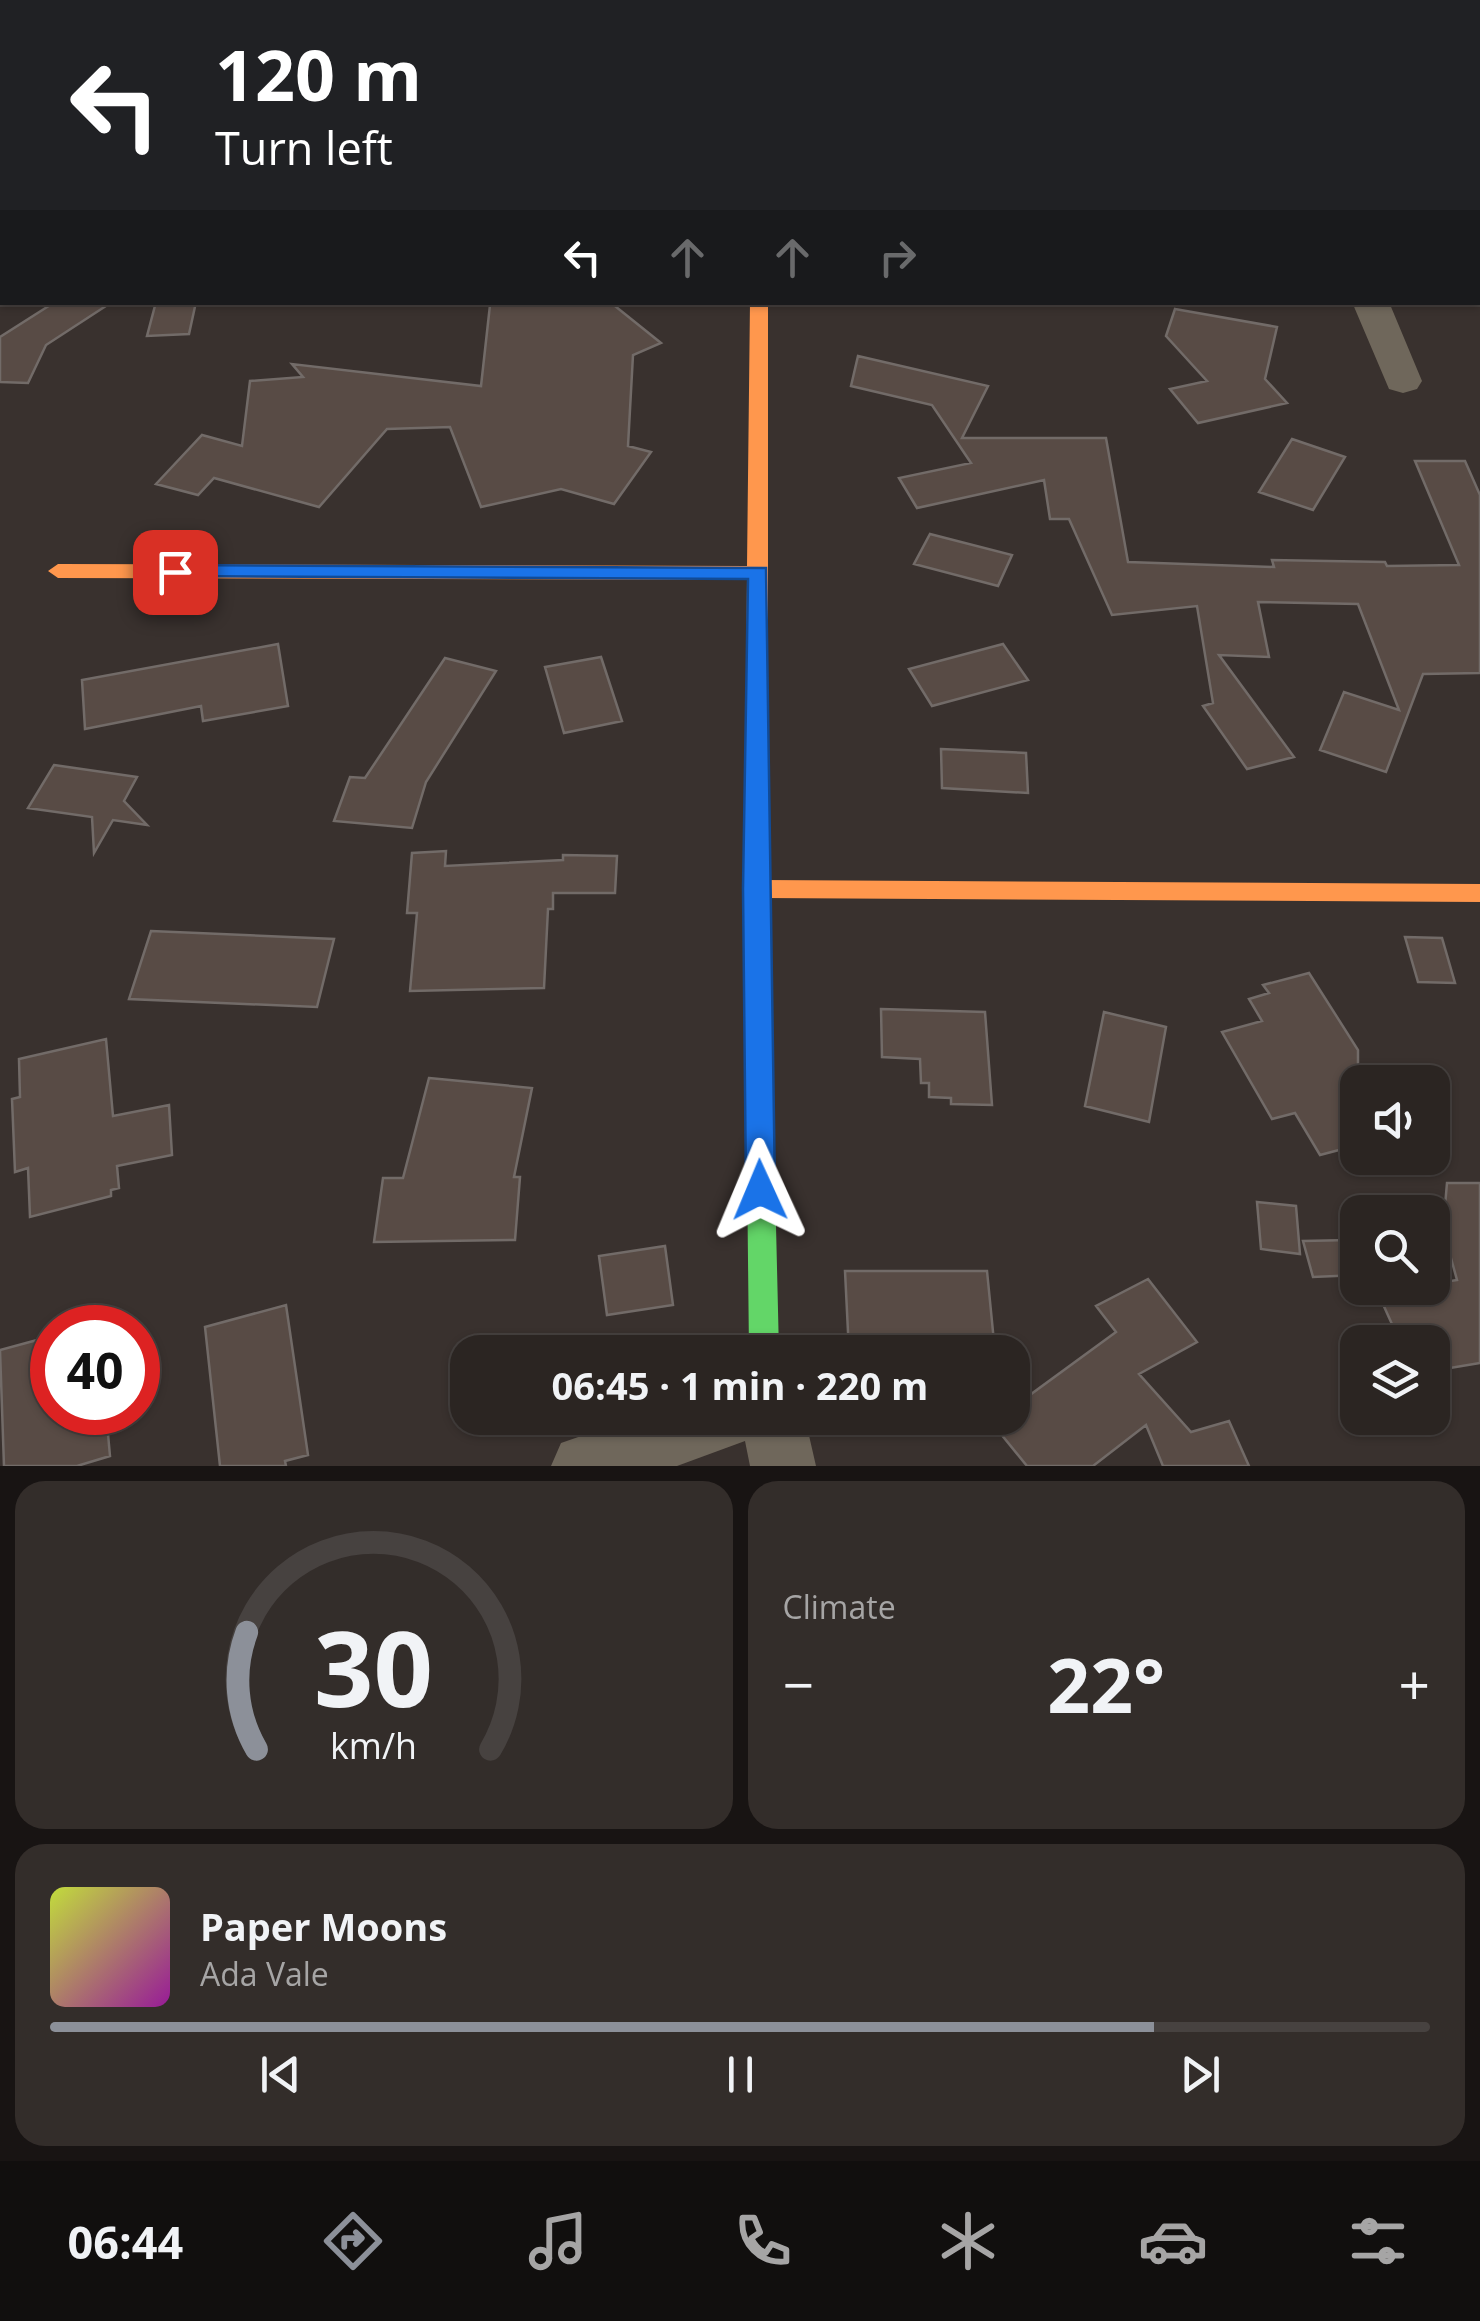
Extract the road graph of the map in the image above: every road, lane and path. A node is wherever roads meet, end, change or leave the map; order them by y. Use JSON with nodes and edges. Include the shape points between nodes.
{"nodes":[{"id":1,"x":759,"y":305,"type":"edge"},
{"id":2,"x":1371,"y":305,"type":"edge"},
{"id":3,"x":1403,"y":381,"type":"dead end"},
{"id":4,"x":58,"y":571,"type":"dead end"},
{"id":5,"x":759,"y":572,"type":"junction"},
{"id":6,"x":756,"y":889,"type":"junction"},
{"id":7,"x":1480,"y":893,"type":"edge"},
{"id":8,"x":764,"y":1335,"type":"edge"},
{"id":9,"x":676,"y":1435,"type":"edge"},
{"id":10,"x":777,"y":1435,"type":"edge"},
{"id":11,"x":584,"y":1466,"type":"edge"},
{"id":12,"x":783,"y":1466,"type":"edge"}],
"edges":[{"from":1,"to":5,"type":"street"},
{"from":2,"to":3,"type":"street"},
{"from":4,"to":5,"type":"street"},
{"from":5,"to":6,"type":"street"},
{"from":6,"to":7,"type":"street"},
{"from":6,"to":8,"type":"street"},
{"from":9,"to":11,"type":"street"},
{"from":10,"to":12,"type":"street"}]}
